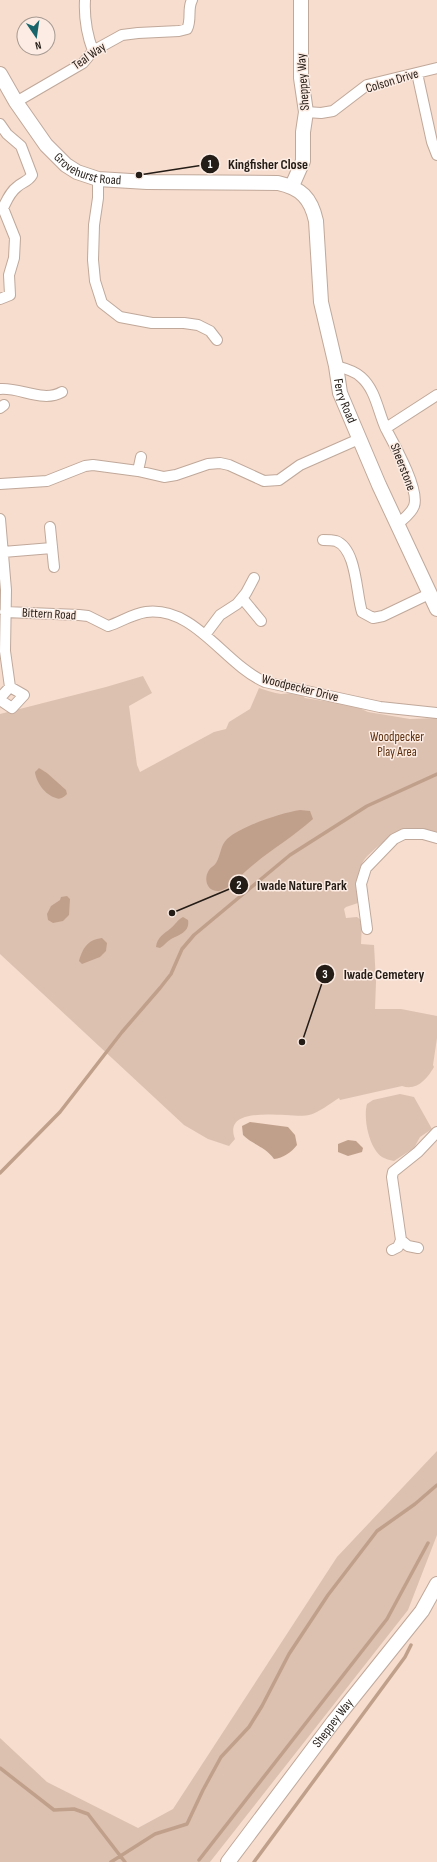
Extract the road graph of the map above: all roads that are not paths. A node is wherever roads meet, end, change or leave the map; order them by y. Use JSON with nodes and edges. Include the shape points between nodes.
{"nodes":[{"id":1,"x":85,"y":0,"type":"edge"},
{"id":2,"x":192,"y":0,"type":"edge"},
{"id":3,"x":301,"y":0,"type":"edge"},
{"id":4,"x":93,"y":51,"type":"junction"},
{"id":5,"x":437,"y":68,"type":"edge"},
{"id":6,"x":417,"y":73,"type":"junction"},
{"id":7,"x":0,"y":74,"type":"edge"},
{"id":8,"x":16,"y":102,"type":"junction"},
{"id":9,"x":306,"y":112,"type":"junction"},
{"id":10,"x":0,"y":124,"type":"edge"},
{"id":11,"x":437,"y":155,"type":"edge"},
{"id":12,"x":98,"y":179,"type":"junction"},
{"id":13,"x":292,"y":186,"type":"junction"},
{"id":14,"x":2,"y":208,"type":"edge"},
{"id":15,"x":0,"y":298,"type":"edge"},
{"id":16,"x":217,"y":340,"type":"dead end"},
{"id":17,"x":336,"y":366,"type":"junction"},
{"id":18,"x":0,"y":389,"type":"edge"},
{"id":19,"x":62,"y":392,"type":"dead end"},
{"id":20,"x":437,"y":396,"type":"edge"},
{"id":21,"x":386,"y":428,"type":"junction"},
{"id":22,"x":358,"y":439,"type":"junction"},
{"id":23,"x":141,"y":457,"type":"dead end"},
{"id":24,"x":138,"y":472,"type":"junction"},
{"id":25,"x":0,"y":484,"type":"edge"},
{"id":26,"x":0,"y":519,"type":"edge"},
{"id":27,"x":398,"y":524,"type":"junction"},
{"id":28,"x":50,"y":527,"type":"dead end"},
{"id":29,"x":324,"y":540,"type":"dead end"},
{"id":30,"x":52,"y":548,"type":"junction"},
{"id":31,"x":3,"y":552,"type":"junction"},
{"id":32,"x":54,"y":567,"type":"dead end"},
{"id":33,"x":254,"y":578,"type":"dead end"},
{"id":34,"x":3,"y":590,"type":"edge"},
{"id":35,"x":429,"y":594,"type":"junction"},
{"id":36,"x":242,"y":598,"type":"junction"},
{"id":37,"x":437,"y":609,"type":"edge"},
{"id":38,"x":5,"y":612,"type":"junction"},
{"id":39,"x":261,"y":621,"type":"dead end"},
{"id":40,"x":113,"y":624,"type":"joint"},
{"id":41,"x":205,"y":635,"type":"junction"},
{"id":42,"x":10,"y":687,"type":"junction"},
{"id":43,"x":0,"y":699,"type":"edge"},
{"id":44,"x":437,"y":713,"type":"edge"},
{"id":45,"x":437,"y":838,"type":"edge"},
{"id":46,"x":367,"y":929,"type":"dead end"},
{"id":47,"x":437,"y":1132,"type":"edge"},
{"id":48,"x":401,"y":1240,"type":"junction"},
{"id":49,"x":418,"y":1248,"type":"dead end"},
{"id":50,"x":392,"y":1250,"type":"dead end"},
{"id":51,"x":437,"y":1584,"type":"edge"},
{"id":52,"x":228,"y":1862,"type":"edge"}],
"edges":[{"from":1,"to":4,"type":"street","via":[[84,12]]},
{"from":2,"to":4,"type":"street","name":"Teal Way","via":[[187,29],[122,36]]},
{"from":3,"to":9,"type":"street","name":"Sheppey Way","via":[[301,78]]},
{"from":4,"to":8,"type":"street","name":"Teal Way","via":[[83,63]]},
{"from":5,"to":6,"type":"street","name":"Colson Drive"},
{"from":6,"to":9,"type":"street","name":"Colson Drive","via":[[367,85],[333,111]]},
{"from":6,"to":11,"type":"street"},
{"from":7,"to":8,"type":"street","name":"Grovehurst Road"},
{"from":8,"to":12,"type":"street","name":"Grovehurst Road","via":[[55,156],[77,172]]},
{"from":9,"to":13,"type":"street","name":"Sheppey Way","via":[[303,161]]},
{"from":10,"to":14,"type":"street","via":[[21,146],[32,175],[8,195]]},
{"from":12,"to":13,"type":"street","name":"Grovehurst Road","via":[[278,183]]},
{"from":12,"to":16,"type":"street","via":[[93,260],[95,280],[102,303],[120,318],[152,323],[198,324],[213,328]]},
{"from":13,"to":17,"type":"street","name":"Ferry Road","via":[[302,192],[314,210],[321,302]]},
{"from":14,"to":15,"type":"street","via":[[15,238],[14,258],[9,275],[10,295]]},
{"from":17,"to":21,"type":"street","name":"Sheerstone","via":[[360,376],[370,387]]},
{"from":17,"to":22,"type":"street","name":"Ferry Road","via":[[340,393]]},
{"from":18,"to":19,"type":"street","via":[[15,389],[35,394],[57,395]]},
{"from":20,"to":21,"type":"street","name":"Sheerstone"},
{"from":21,"to":27,"type":"street","name":"Sheerstone","via":[[397,447],[414,492],[414,505]]},
{"from":22,"to":24,"type":"street","via":[[300,465],[280,480],[264,481],[220,463],[164,477]]},
{"from":22,"to":27,"type":"street","name":"Ferry Road"},
{"from":23,"to":24,"type":"street"},
{"from":24,"to":25,"type":"street","via":[[92,465],[47,480]]},
{"from":26,"to":31,"type":"street"},
{"from":27,"to":35,"type":"street","name":"Ferry Road"},
{"from":28,"to":30,"type":"street"},
{"from":29,"to":35,"type":"street","via":[[337,541],[349,554],[362,612],[373,618],[383,616]]},
{"from":30,"to":31,"type":"street"},
{"from":30,"to":32,"type":"street"},
{"from":31,"to":34,"type":"street"},
{"from":33,"to":36,"type":"street"},
{"from":34,"to":38,"type":"street"},
{"from":35,"to":37,"type":"street","name":"Ferry Road"},
{"from":36,"to":39,"type":"street"},
{"from":36,"to":41,"type":"street","via":[[220,615]]},
{"from":38,"to":40,"type":"street","name":"Bittern Road","via":[[88,616],[108,626]]},
{"from":38,"to":42,"type":"street","via":[[5,651]]},
{"from":40,"to":41,"type":"street","name":"Woodpecker Drive","via":[[145,612],[173,614]]},
{"from":41,"to":44,"type":"street","name":"Woodpecker Drive","via":[[221,651],[265,682],[380,707]]},
{"from":42,"to":43,"type":"street"},
{"from":42,"to":43,"type":"street","via":[[24,695],[12,708]]},
{"from":45,"to":46,"type":"street","via":[[423,834],[404,834],[394,839],[366,868],[361,884]]},
{"from":47,"to":48,"type":"street","via":[[418,1152],[393,1172]]},
{"from":48,"to":49,"type":"street","via":[[408,1246]]},
{"from":48,"to":50,"type":"street","via":[[398,1247]]},
{"from":51,"to":52,"type":"street","name":"Sheppey Way","via":[[422,1611],[334,1721]]}]}
